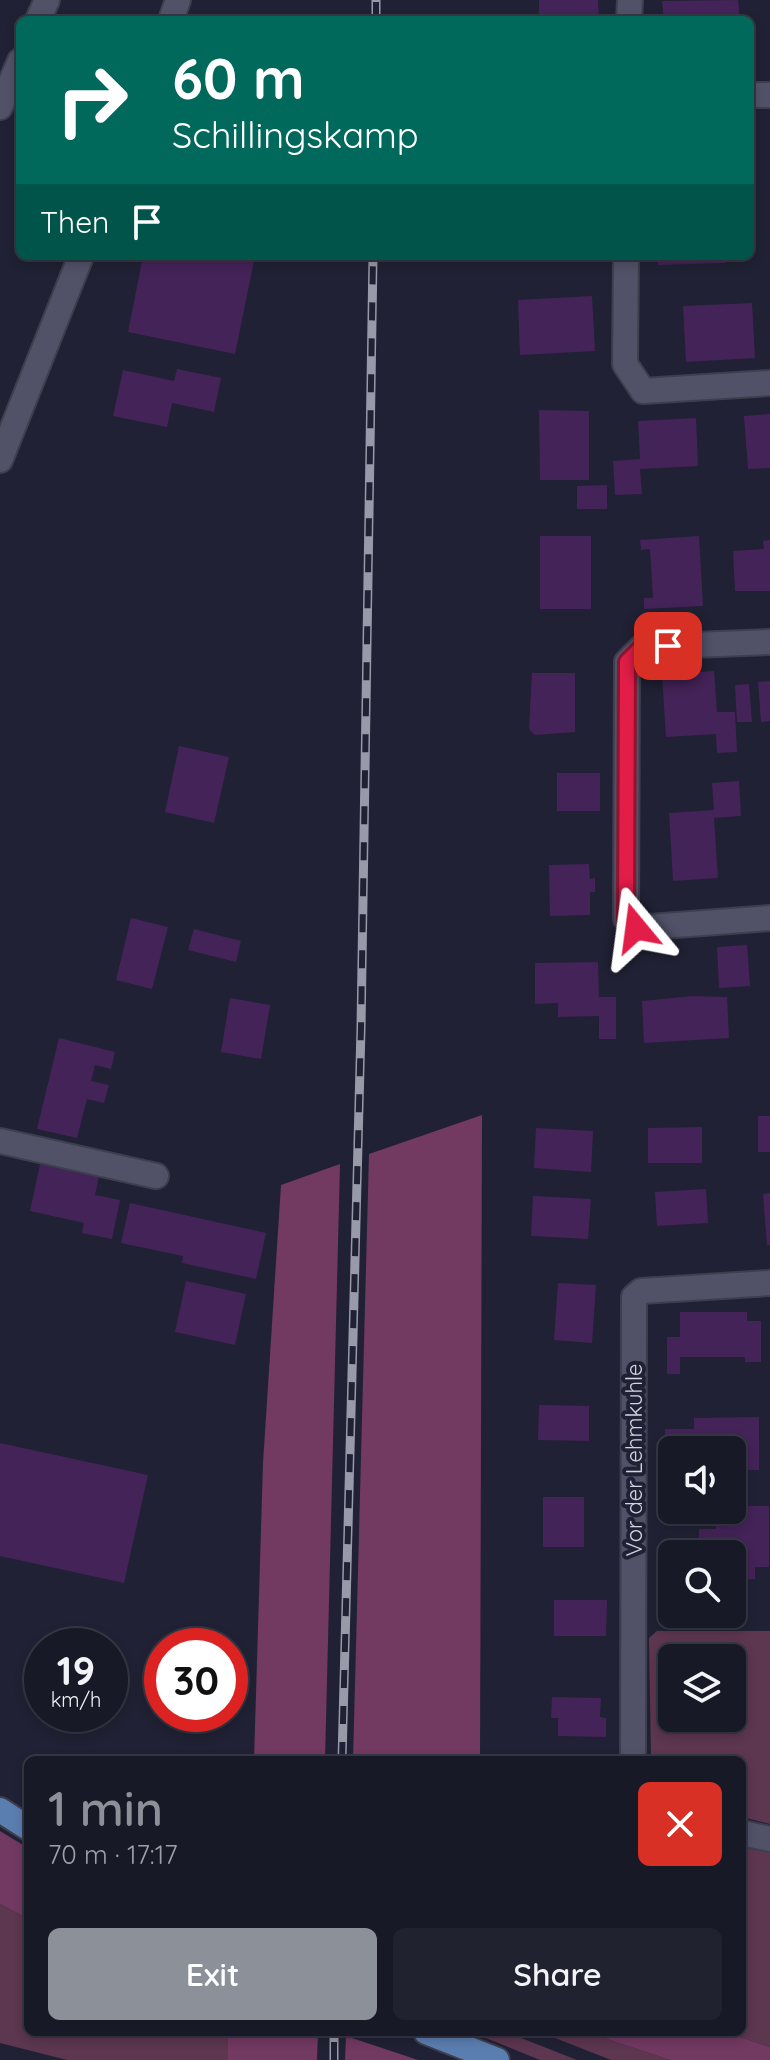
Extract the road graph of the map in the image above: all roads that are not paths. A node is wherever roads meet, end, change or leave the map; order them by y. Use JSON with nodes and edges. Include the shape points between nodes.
{"nodes":[{"id":1,"x":16,"y":70,"type":"edge"},
{"id":2,"x":0,"y":107,"type":"edge"},
{"id":3,"x":79,"y":260,"type":"edge"},
{"id":4,"x":626,"y":260,"type":"edge"},
{"id":5,"x":770,"y":383,"type":"edge"},
{"id":6,"x":0,"y":460,"type":"edge"},
{"id":7,"x":770,"y":642,"type":"edge"},
{"id":8,"x":770,"y":918,"type":"edge"},
{"id":9,"x":0,"y":1141,"type":"edge"},
{"id":10,"x":156,"y":1176,"type":"dead end"},
{"id":11,"x":770,"y":1283,"type":"edge"},
{"id":12,"x":633,"y":1756,"type":"edge"},
{"id":13,"x":0,"y":1810,"type":"edge"},
{"id":14,"x":24,"y":1825,"type":"edge"},
{"id":15,"x":746,"y":1834,"type":"edge"},
{"id":16,"x":770,"y":1839,"type":"edge"},
{"id":17,"x":436,"y":2036,"type":"edge"},
{"id":18,"x":497,"y":2060,"type":"edge"}],
"edges":[{"from":1,"to":2,"type":"street"},
{"from":3,"to":6,"type":"street"},
{"from":4,"to":5,"type":"street","via":[[625,364],[643,391]]},
{"from":7,"to":8,"type":"street","via":[[642,647],[627,662],[626,919],[636,928]]},
{"from":9,"to":10,"type":"street"},
{"from":11,"to":12,"type":"street","name":"Vor der Lehmkuhle","via":[[641,1291],[634,1297]]},
{"from":13,"to":14,"type":"main road"},
{"from":15,"to":16,"type":"street"},
{"from":17,"to":18,"type":"main road"}]}
